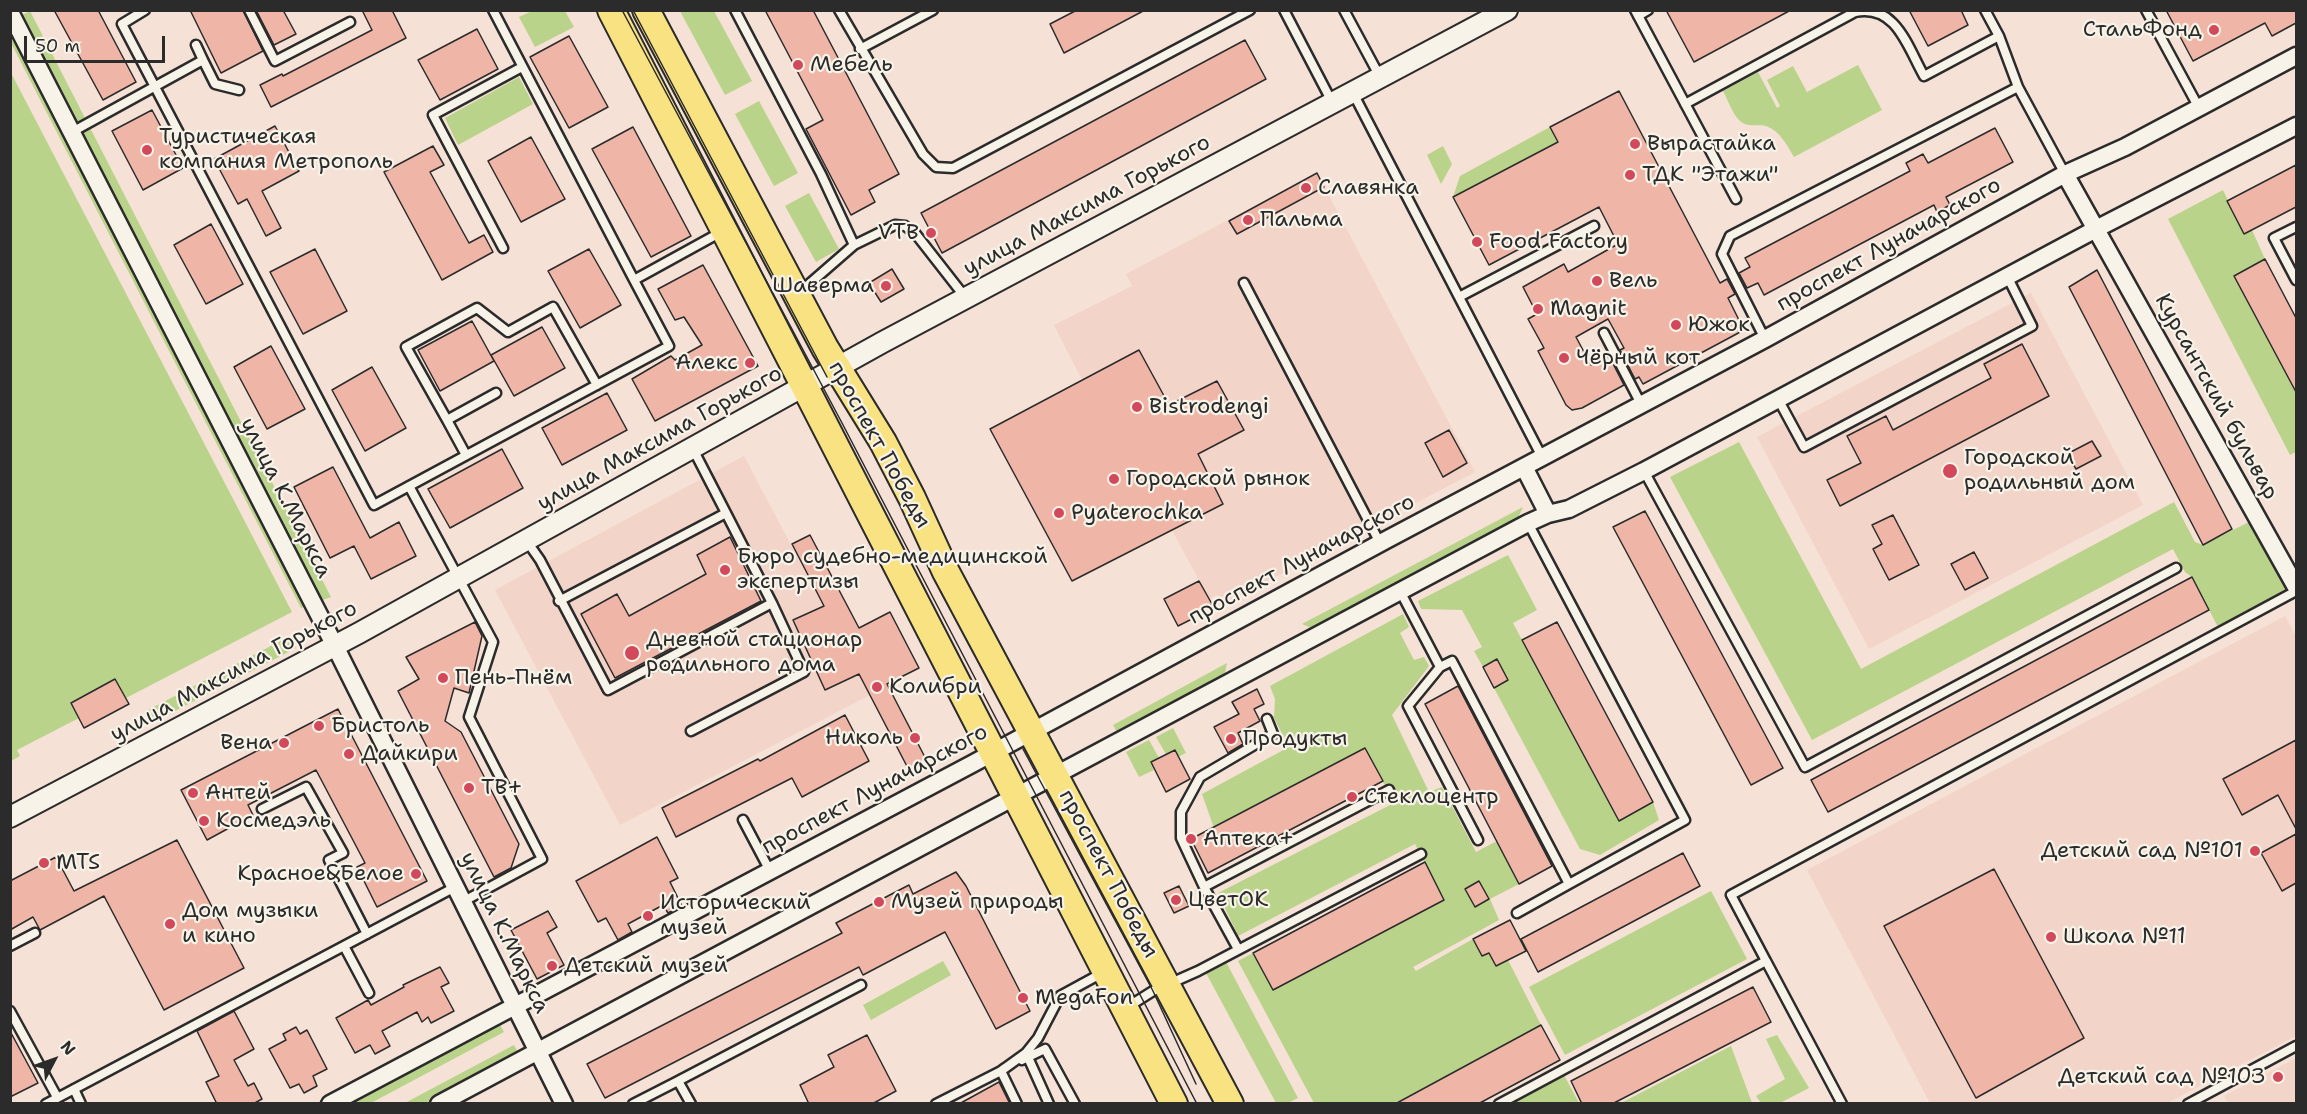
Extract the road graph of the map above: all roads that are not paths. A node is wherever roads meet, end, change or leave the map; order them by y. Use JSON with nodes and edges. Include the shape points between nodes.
{"nodes":[{"id":1,"x":145,"y":10,"type":"edge"},
{"id":2,"x":249,"y":10,"type":"edge"},
{"id":3,"x":493,"y":10,"type":"edge"},
{"id":4,"x":610,"y":10,"type":"edge"},
{"id":5,"x":646,"y":10,"type":"edge"},
{"id":6,"x":735,"y":10,"type":"edge"},
{"id":7,"x":839,"y":10,"type":"edge"},
{"id":8,"x":933,"y":10,"type":"edge"},
{"id":9,"x":1250,"y":10,"type":"edge"},
{"id":10,"x":1284,"y":10,"type":"edge"},
{"id":11,"x":1344,"y":10,"type":"edge"},
{"id":12,"x":1507,"y":10,"type":"edge"},
{"id":13,"x":1648,"y":10,"type":"edge"},
{"id":14,"x":1986,"y":10,"type":"edge"},
{"id":15,"x":2146,"y":10,"type":"edge"},
{"id":16,"x":10,"y":12,"type":"edge"},
{"id":17,"x":1636,"y":13,"type":"edge"},
{"id":18,"x":350,"y":22,"type":"dead end"},
{"id":19,"x":1999,"y":36,"type":"junction"},
{"id":20,"x":196,"y":45,"type":"dead end"},
{"id":21,"x":860,"y":49,"type":"junction"},
{"id":22,"x":2296,"y":56,"type":"edge"},
{"id":23,"x":203,"y":60,"type":"junction"},
{"id":24,"x":522,"y":67,"type":"junction"},
{"id":25,"x":1380,"y":77,"type":"junction"},
{"id":26,"x":155,"y":87,"type":"junction"},
{"id":27,"x":2018,"y":87,"type":"junction"},
{"id":28,"x":239,"y":90,"type":"dead end"},
{"id":29,"x":1352,"y":91,"type":"junction"},
{"id":30,"x":1332,"y":102,"type":"junction"},
{"id":31,"x":1685,"y":104,"type":"junction"},
{"id":32,"x":2199,"y":108,"type":"junction"},
{"id":33,"x":2296,"y":126,"type":"edge"},
{"id":34,"x":72,"y":132,"type":"junction"},
{"id":35,"x":2065,"y":174,"type":"junction"},
{"id":36,"x":1736,"y":199,"type":"dead end"},
{"id":37,"x":1594,"y":226,"type":"dead end"},
{"id":38,"x":2296,"y":227,"type":"edge"},
{"id":39,"x":2096,"y":229,"type":"junction"},
{"id":40,"x":726,"y":230,"type":"junction"},
{"id":41,"x":854,"y":245,"type":"junction"},
{"id":42,"x":503,"y":248,"type":"dead end"},
{"id":43,"x":2008,"y":278,"type":"junction"},
{"id":44,"x":634,"y":280,"type":"junction"},
{"id":45,"x":2296,"y":280,"type":"edge"},
{"id":46,"x":1244,"y":282,"type":"dead end"},
{"id":47,"x":797,"y":294,"type":"junction"},
{"id":48,"x":1460,"y":297,"type":"junction"},
{"id":49,"x":966,"y":298,"type":"junction"},
{"id":50,"x":1604,"y":333,"type":"dead end"},
{"id":51,"x":1765,"y":339,"type":"junction"},
{"id":52,"x":837,"y":368,"type":"junction"},
{"id":53,"x":597,"y":385,"type":"junction"},
{"id":54,"x":806,"y":386,"type":"junction"},
{"id":55,"x":496,"y":393,"type":"dead end"},
{"id":56,"x":1778,"y":399,"type":"junction"},
{"id":57,"x":1641,"y":404,"type":"junction"},
{"id":58,"x":447,"y":420,"type":"junction"},
{"id":59,"x":692,"y":448,"type":"junction"},
{"id":60,"x":466,"y":455,"type":"junction"},
{"id":61,"x":1542,"y":457,"type":"junction"},
{"id":62,"x":1524,"y":467,"type":"junction"},
{"id":63,"x":1644,"y":471,"type":"junction"},
{"id":64,"x":409,"y":486,"type":"junction"},
{"id":65,"x":726,"y":513,"type":"junction"},
{"id":66,"x":1548,"y":514,"type":"junction"},
{"id":67,"x":1528,"y":523,"type":"junction"},
{"id":68,"x":526,"y":540,"type":"junction"},
{"id":69,"x":1380,"y":543,"type":"junction"},
{"id":70,"x":2176,"y":568,"type":"dead end"},
{"id":71,"x":457,"y":578,"type":"junction"},
{"id":72,"x":2296,"y":589,"type":"edge"},
{"id":73,"x":1400,"y":591,"type":"junction"},
{"id":74,"x":559,"y":601,"type":"junction"},
{"id":75,"x":772,"y":603,"type":"junction"},
{"id":76,"x":335,"y":646,"type":"junction"},
{"id":77,"x":1440,"y":667,"type":"junction"},
{"id":78,"x":1267,"y":719,"type":"dead end"},
{"id":79,"x":691,"y":731,"type":"dead end"},
{"id":80,"x":1031,"y":732,"type":"junction"},
{"id":81,"x":993,"y":752,"type":"junction"},
{"id":82,"x":1056,"y":776,"type":"junction"},
{"id":83,"x":1389,"y":790,"type":"dead end"},
{"id":84,"x":1017,"y":796,"type":"junction"},
{"id":85,"x":262,"y":810,"type":"dead end"},
{"id":86,"x":10,"y":817,"type":"edge"},
{"id":87,"x":743,"y":820,"type":"dead end"},
{"id":88,"x":1478,"y":840,"type":"dead end"},
{"id":89,"x":1420,"y":854,"type":"dead end"},
{"id":90,"x":770,"y":870,"type":"junction"},
{"id":91,"x":1569,"y":884,"type":"junction"},
{"id":92,"x":1204,"y":887,"type":"junction"},
{"id":93,"x":461,"y":894,"type":"junction"},
{"id":94,"x":1517,"y":913,"type":"dead end"},
{"id":95,"x":35,"y":933,"type":"dead end"},
{"id":96,"x":367,"y":933,"type":"junction"},
{"id":97,"x":10,"y":946,"type":"edge"},
{"id":98,"x":344,"y":946,"type":"junction"},
{"id":99,"x":1238,"y":949,"type":"junction"},
{"id":100,"x":1766,"y":961,"type":"junction"},
{"id":101,"x":1104,"y":971,"type":"junction"},
{"id":102,"x":861,"y":985,"type":"dead end"},
{"id":103,"x":1167,"y":985,"type":"junction"},
{"id":104,"x":369,"y":993,"type":"dead end"},
{"id":105,"x":515,"y":1005,"type":"junction"},
{"id":106,"x":1124,"y":1008,"type":"junction"},
{"id":107,"x":10,"y":1011,"type":"edge"},
{"id":108,"x":2296,"y":1046,"type":"edge"},
{"id":109,"x":537,"y":1052,"type":"junction"},
{"id":110,"x":1027,"y":1055,"type":"junction"},
{"id":111,"x":1001,"y":1071,"type":"junction"},
{"id":112,"x":678,"y":1081,"type":"junction"},
{"id":113,"x":74,"y":1089,"type":"junction"},
{"id":114,"x":57,"y":1097,"type":"junction"},
{"id":115,"x":46,"y":1104,"type":"edge"},
{"id":116,"x":81,"y":1104,"type":"edge"},
{"id":117,"x":330,"y":1104,"type":"edge"},
{"id":118,"x":439,"y":1104,"type":"edge"},
{"id":119,"x":564,"y":1104,"type":"edge"},
{"id":120,"x":633,"y":1104,"type":"edge"},
{"id":121,"x":690,"y":1104,"type":"edge"},
{"id":122,"x":936,"y":1104,"type":"edge"},
{"id":123,"x":1017,"y":1104,"type":"edge"},
{"id":124,"x":1049,"y":1104,"type":"edge"},
{"id":125,"x":1075,"y":1104,"type":"edge"},
{"id":126,"x":1174,"y":1104,"type":"edge"},
{"id":127,"x":1230,"y":1104,"type":"edge"},
{"id":128,"x":1499,"y":1104,"type":"edge"},
{"id":129,"x":1842,"y":1104,"type":"edge"},
{"id":130,"x":2188,"y":1104,"type":"edge"}],
"edges":[{"from":1,"to":26,"type":"lane","via":[[122,24]]},
{"from":2,"to":18,"type":"lane","via":[[275,61]]},
{"from":3,"to":24,"type":"lane"},
{"from":4,"to":40,"type":"main road","name":"проспект Победы"},
{"from":5,"to":47,"type":"main road","name":"проспект Победы"},
{"from":6,"to":41,"type":"lane"},
{"from":7,"to":21,"type":"lane"},
{"from":8,"to":21,"type":"lane"},
{"from":9,"to":21,"type":"lane","via":[[953,168],[936,167],[923,154]]},
{"from":10,"to":30,"type":"lane"},
{"from":11,"to":25,"type":"lane"},
{"from":12,"to":25,"type":"street","name":"улица Максима Горького"},
{"from":13,"to":17,"type":"lane"},
{"from":14,"to":19,"type":"lane"},
{"from":15,"to":32,"type":"lane"},
{"from":16,"to":34,"type":"street","name":"улица К.Маркса"},
{"from":17,"to":31,"type":"lane"},
{"from":19,"to":27,"type":"lane"},
{"from":19,"to":31,"type":"lane","via":[[1924,76],[1895,24],[1879,12],[1863,10]]},
{"from":20,"to":23,"type":"lane"},
{"from":22,"to":32,"type":"street","name":"проспект Луначарского"},
{"from":23,"to":26,"type":"lane"},
{"from":23,"to":28,"type":"lane","via":[[215,84]]},
{"from":24,"to":42,"type":"lane","via":[[433,115]]},
{"from":24,"to":44,"type":"lane"},
{"from":25,"to":29,"type":"street","name":"улица Максима Горького"},
{"from":26,"to":34,"type":"lane"},
{"from":26,"to":64,"type":"lane","via":[[374,505]]},
{"from":27,"to":35,"type":"lane"},
{"from":27,"to":51,"type":"lane","via":[[1730,236],[1722,254]]},
{"from":29,"to":30,"type":"street","name":"улица Максима Горького"},
{"from":29,"to":48,"type":"lane"},
{"from":30,"to":49,"type":"street","name":"улица Максима Горького"},
{"from":31,"to":36,"type":"lane"},
{"from":32,"to":35,"type":"street","name":"проспект Луначарского"},
{"from":33,"to":39,"type":"street"},
{"from":34,"to":76,"type":"street","name":"улица К.Маркса"},
{"from":35,"to":39,"type":"street","name":"Курсантский бульвар"},
{"from":35,"to":51,"type":"street","name":"проспект Луначарского"},
{"from":37,"to":48,"type":"lane"},
{"from":38,"to":45,"type":"lane","via":[[2274,238]]},
{"from":39,"to":43,"type":"street"},
{"from":39,"to":72,"type":"street","name":"Курсантский бульвар"},
{"from":40,"to":44,"type":"lane"},
{"from":40,"to":54,"type":"main road","name":"проспект Победы"},
{"from":41,"to":47,"type":"lane"},
{"from":41,"to":49,"type":"lane","via":[[895,225],[905,226],[915,233]]},
{"from":43,"to":56,"type":"street"},
{"from":43,"to":56,"type":"lane","via":[[2032,326],[1815,442],[1804,447]]},
{"from":44,"to":53,"type":"lane","via":[[669,346]]},
{"from":46,"to":69,"type":"lane"},
{"from":47,"to":52,"type":"main road","name":"проспект Победы"},
{"from":48,"to":61,"type":"lane"},
{"from":49,"to":52,"type":"street","name":"улица Максима Горького"},
{"from":50,"to":57,"type":"lane"},
{"from":51,"to":57,"type":"street","name":"проспект Луначарского"},
{"from":52,"to":54,"type":"street","name":"улица Максима Горького"},
{"from":52,"to":80,"type":"main road","name":"проспект Победы","via":[[883,442],[946,573]]},
{"from":53,"to":58,"type":"lane","via":[[554,307],[508,332],[477,308],[406,347]]},
{"from":53,"to":60,"type":"lane"},
{"from":54,"to":59,"type":"street","name":"улица Максима Горького"},
{"from":54,"to":81,"type":"main road","name":"проспект Победы"},
{"from":55,"to":58,"type":"lane"},
{"from":56,"to":63,"type":"street"},
{"from":57,"to":61,"type":"street","name":"проспект Луначарского"},
{"from":58,"to":60,"type":"lane"},
{"from":59,"to":65,"type":"lane"},
{"from":59,"to":68,"type":"street","name":"улица Максима Горького"},
{"from":60,"to":64,"type":"lane"},
{"from":61,"to":62,"type":"street","name":"проспект Луначарского"},
{"from":62,"to":66,"type":"street"},
{"from":62,"to":69,"type":"street","name":"проспект Луначарского"},
{"from":63,"to":66,"type":"street","via":[[1569,509]]},
{"from":63,"to":70,"type":"lane","via":[[1805,767]]},
{"from":64,"to":71,"type":"lane"},
{"from":65,"to":74,"type":"lane"},
{"from":65,"to":75,"type":"lane"},
{"from":66,"to":67,"type":"street"},
{"from":67,"to":73,"type":"street"},
{"from":67,"to":91,"type":"lane","via":[[1685,820]]},
{"from":68,"to":71,"type":"street","name":"улица Максима Горького"},
{"from":68,"to":74,"type":"lane"},
{"from":69,"to":80,"type":"street","name":"проспект Луначарского"},
{"from":71,"to":76,"type":"street","name":"улица Максима Горького"},
{"from":71,"to":93,"type":"lane","via":[[493,642],[469,717],[542,859]]},
{"from":72,"to":100,"type":"lane","via":[[1731,895]]},
{"from":73,"to":77,"type":"lane"},
{"from":73,"to":82,"type":"street"},
{"from":74,"to":75,"type":"lane","via":[[608,690]]},
{"from":75,"to":79,"type":"lane","via":[[804,672]]},
{"from":76,"to":86,"type":"street","name":"улица Максима Горького"},
{"from":76,"to":93,"type":"street","name":"улица К.Маркса"},
{"from":77,"to":88,"type":"lane","via":[[1408,706]]},
{"from":77,"to":91,"type":"lane","via":[[1452,662]]},
{"from":78,"to":92,"type":"lane","via":[[1273,734],[1200,777],[1181,812],[1181,838]]},
{"from":80,"to":81,"type":"street","name":"проспект Луначарского"},
{"from":80,"to":82,"type":"main road","name":"проспект Победы"},
{"from":81,"to":84,"type":"main road","name":"проспект Победы"},
{"from":81,"to":90,"type":"street","name":"проспект Луначарского"},
{"from":82,"to":84,"type":"street"},
{"from":82,"to":103,"type":"main road","name":"проспект Победы"},
{"from":83,"to":92,"type":"lane"},
{"from":84,"to":101,"type":"main road","name":"проспект Победы"},
{"from":84,"to":109,"type":"street"},
{"from":85,"to":96,"type":"lane","via":[[306,787],[343,853],[329,860]]},
{"from":87,"to":90,"type":"lane"},
{"from":89,"to":99,"type":"lane"},
{"from":90,"to":105,"type":"street","name":"проспект Луначарского"},
{"from":91,"to":94,"type":"lane"},
{"from":92,"to":99,"type":"lane"},
{"from":93,"to":96,"type":"lane"},
{"from":93,"to":105,"type":"street","name":"улица К.Маркса"},
{"from":95,"to":97,"type":"lane"},
{"from":96,"to":98,"type":"lane"},
{"from":98,"to":104,"type":"lane"},
{"from":98,"to":113,"type":"lane"},
{"from":99,"to":103,"type":"lane"},
{"from":100,"to":128,"type":"lane"},
{"from":100,"to":129,"type":"lane"},
{"from":101,"to":106,"type":"main road","name":"проспект Победы"},
{"from":101,"to":110,"type":"lane","via":[[1060,996]]},
{"from":102,"to":112,"type":"lane"},
{"from":103,"to":106,"type":"lane"},
{"from":103,"to":127,"type":"main road","name":"проспект Победы"},
{"from":105,"to":109,"type":"street","name":"улица К.Маркса"},
{"from":105,"to":117,"type":"street","name":"проспект Луначарского"},
{"from":106,"to":126,"type":"main road","name":"проспект Победы"},
{"from":107,"to":114,"type":"lane"},
{"from":108,"to":130,"type":"lane"},
{"from":109,"to":118,"type":"street"},
{"from":109,"to":119,"type":"street","name":"улица К.Маркса"},
{"from":110,"to":111,"type":"lane"},
{"from":110,"to":124,"type":"lane"},
{"from":110,"to":125,"type":"lane","via":[[1045,1049]]},
{"from":111,"to":122,"type":"lane"},
{"from":111,"to":123,"type":"lane"},
{"from":112,"to":120,"type":"lane"},
{"from":112,"to":121,"type":"lane"},
{"from":113,"to":114,"type":"lane"},
{"from":113,"to":116,"type":"lane"},
{"from":114,"to":115,"type":"lane"}]}
